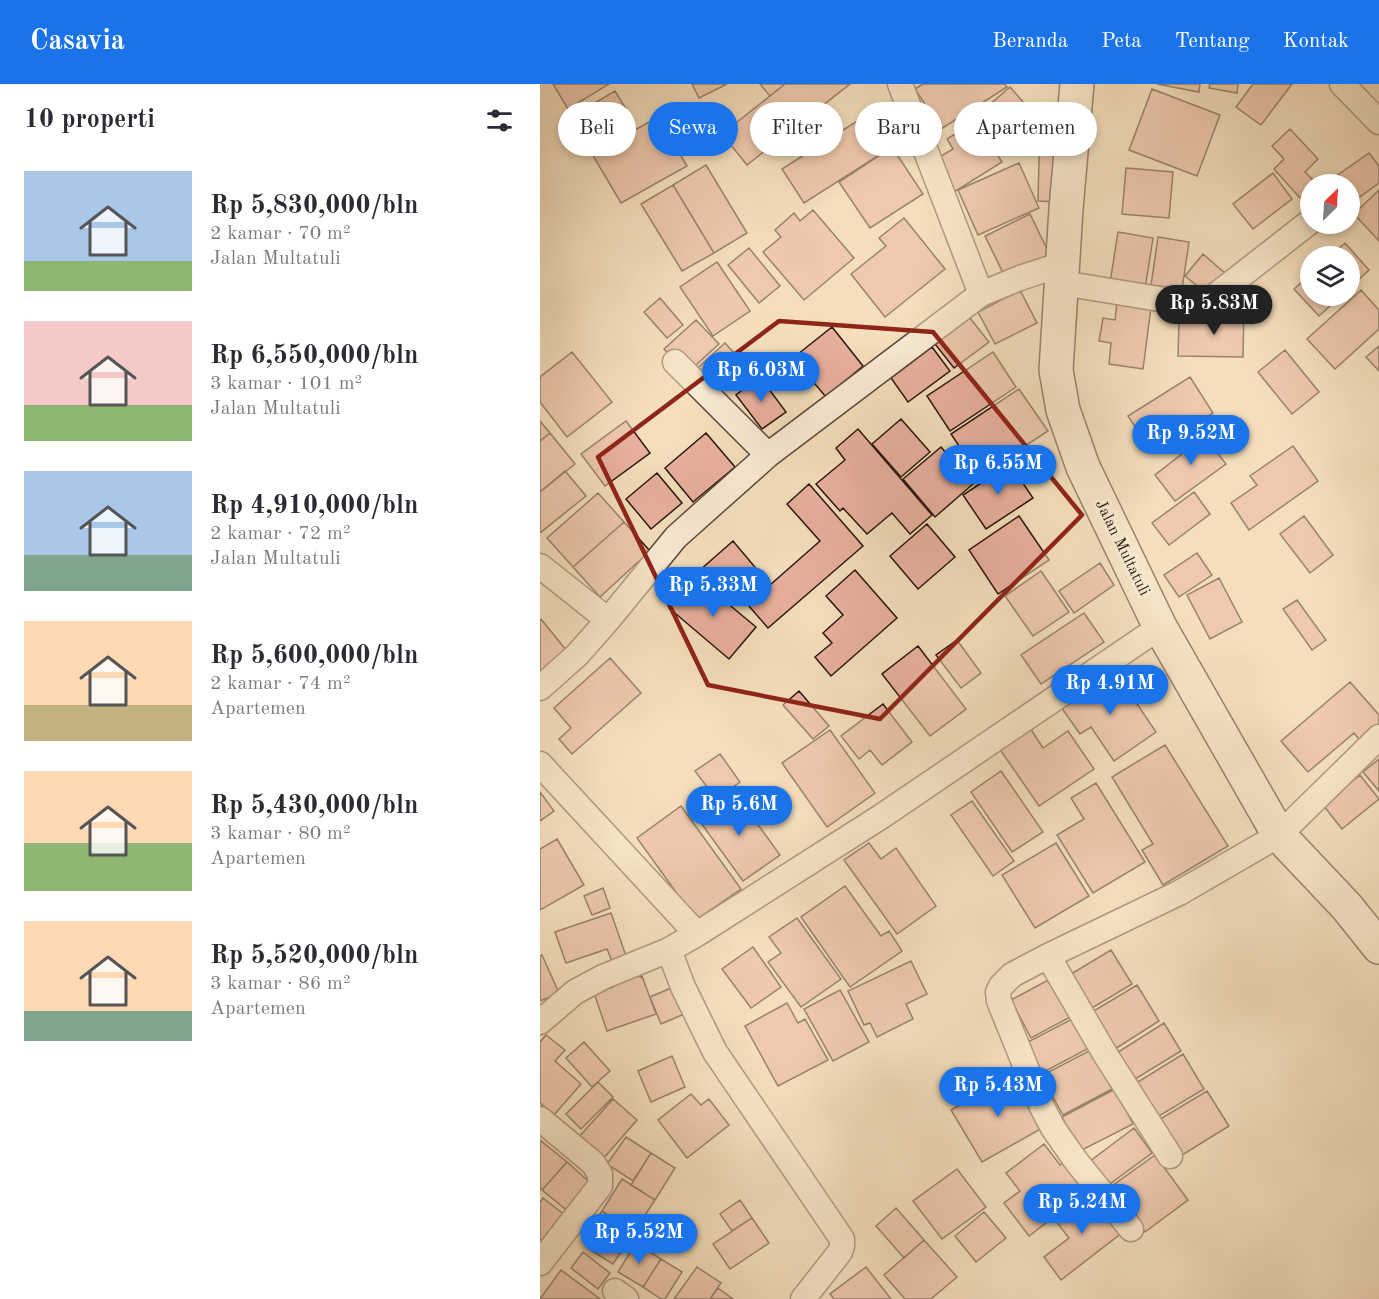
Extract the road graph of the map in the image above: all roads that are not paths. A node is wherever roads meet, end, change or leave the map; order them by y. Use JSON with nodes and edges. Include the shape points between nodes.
{"nodes":[{"id":1,"x":900,"y":84,"type":"edge"},
{"id":2,"x":1077,"y":84,"type":"edge"},
{"id":3,"x":1342,"y":84,"type":"edge"},
{"id":4,"x":1379,"y":122,"type":"edge"},
{"id":5,"x":1300,"y":230,"type":"edge"},
{"id":6,"x":1063,"y":274,"type":"junction"},
{"id":7,"x":981,"y":294,"type":"junction"},
{"id":8,"x":675,"y":362,"type":"dead end"},
{"id":9,"x":768,"y":455,"type":"junction"},
{"id":10,"x":540,"y":566,"type":"edge"},
{"id":11,"x":608,"y":620,"type":"junction"},
{"id":12,"x":1160,"y":627,"type":"junction"},
{"id":13,"x":540,"y":688,"type":"edge"},
{"id":14,"x":1379,"y":737,"type":"edge"},
{"id":15,"x":540,"y":764,"type":"edge"},
{"id":16,"x":1279,"y":835,"type":"junction"},
{"id":17,"x":697,"y":934,"type":"junction"},
{"id":18,"x":1379,"y":947,"type":"edge"},
{"id":19,"x":669,"y":950,"type":"junction"},
{"id":20,"x":1048,"y":956,"type":"junction"},
{"id":21,"x":540,"y":1022,"type":"edge"},
{"id":22,"x":540,"y":1119,"type":"edge"},
{"id":23,"x":1170,"y":1156,"type":"dead end"},
{"id":24,"x":1131,"y":1229,"type":"dead end"},
{"id":25,"x":540,"y":1263,"type":"edge"},
{"id":26,"x":803,"y":1299,"type":"edge"}],
"edges":[{"from":1,"to":7,"type":"street"},
{"from":2,"to":6,"type":"main road","name":"Jalan Multatuli"},
{"from":3,"to":4,"type":"street"},
{"from":5,"to":6,"type":"street","via":[[1211,299],[1200,302],[1178,302]]},
{"from":6,"to":7,"type":"street","via":[[1020,278]]},
{"from":6,"to":12,"type":"main road","name":"Jalan Multatuli","via":[[1056,370],[1063,410],[1083,466]]},
{"from":7,"to":9,"type":"street"},
{"from":8,"to":9,"type":"street"},
{"from":9,"to":11,"type":"street","via":[[676,537]]},
{"from":10,"to":11,"type":"street"},
{"from":11,"to":13,"type":"street"},
{"from":12,"to":16,"type":"main road","name":"Jalan Multatuli"},
{"from":12,"to":17,"type":"street","via":[[882,816]]},
{"from":14,"to":16,"type":"street"},
{"from":15,"to":17,"type":"street"},
{"from":16,"to":18,"type":"main road","name":"Jalan Multatuli"},
{"from":16,"to":20,"type":"street","via":[[1179,893]]},
{"from":17,"to":19,"type":"street"},
{"from":19,"to":21,"type":"street","via":[[575,992]]},
{"from":19,"to":26,"type":"street","via":[[715,1052],[842,1239],[840,1252]]},
{"from":20,"to":23,"type":"street"},
{"from":20,"to":24,"type":"street","via":[[1007,979],[1000,986],[999,1000],[1053,1128]]},
{"from":22,"to":25,"type":"street","via":[[593,1163],[600,1174],[600,1186]]}]}
